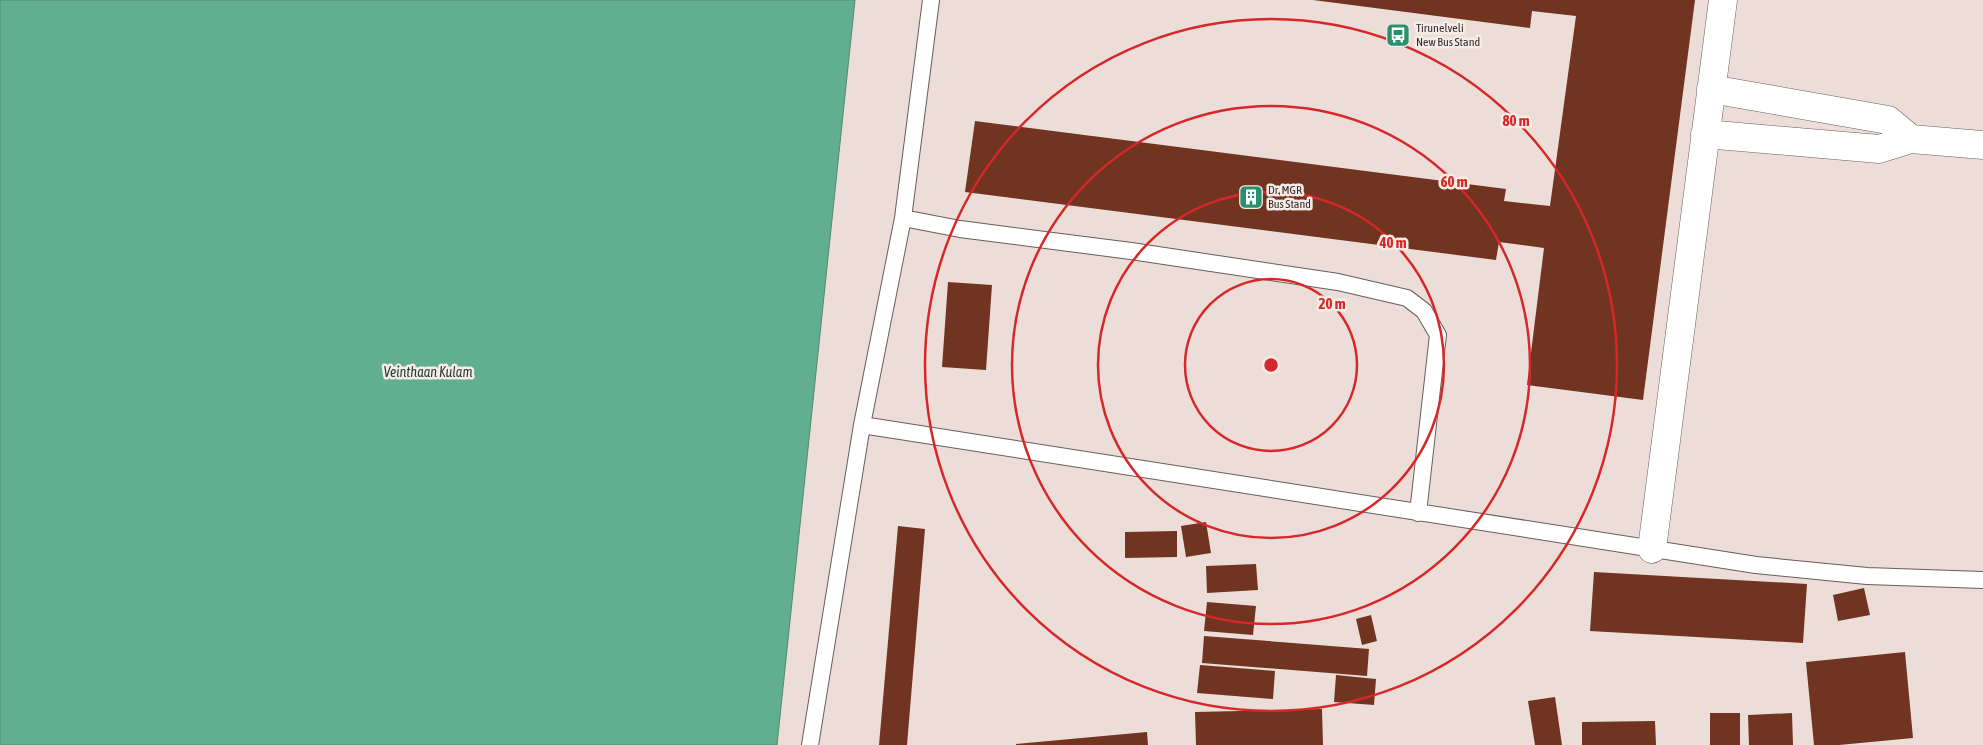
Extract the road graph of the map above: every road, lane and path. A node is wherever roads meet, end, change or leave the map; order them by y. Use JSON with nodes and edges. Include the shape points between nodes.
{"nodes":[{"id":1,"x":931,"y":0,"type":"edge"},
{"id":2,"x":1723,"y":0,"type":"edge"},
{"id":3,"x":1711,"y":89,"type":"junction"},
{"id":4,"x":1705,"y":134,"type":"junction"},
{"id":5,"x":1911,"y":139,"type":"junction"},
{"id":6,"x":1983,"y":145,"type":"edge"},
{"id":7,"x":903,"y":218,"type":"junction"},
{"id":8,"x":862,"y":426,"type":"junction"},
{"id":9,"x":1418,"y":513,"type":"junction"},
{"id":10,"x":1652,"y":549,"type":"junction"},
{"id":11,"x":1983,"y":580,"type":"edge"},
{"id":12,"x":810,"y":745,"type":"edge"}],
"edges":[{"from":1,"to":7,"type":"lane"},
{"from":2,"to":3,"type":"street"},
{"from":3,"to":4,"type":"street"},
{"from":3,"to":5,"type":"street","via":[[1888,120]]},
{"from":4,"to":5,"type":"street","via":[[1879,149]]},
{"from":4,"to":10,"type":"street"},
{"from":5,"to":6,"type":"street"},
{"from":7,"to":8,"type":"lane"},
{"from":7,"to":9,"type":"lane","via":[[960,229],[1338,282],[1406,298],[1424,311],[1438,335]]},
{"from":8,"to":9,"type":"lane"},
{"from":8,"to":12,"type":"lane"},
{"from":9,"to":10,"type":"lane"},
{"from":10,"to":11,"type":"lane","via":[[1849,575]]}]}
